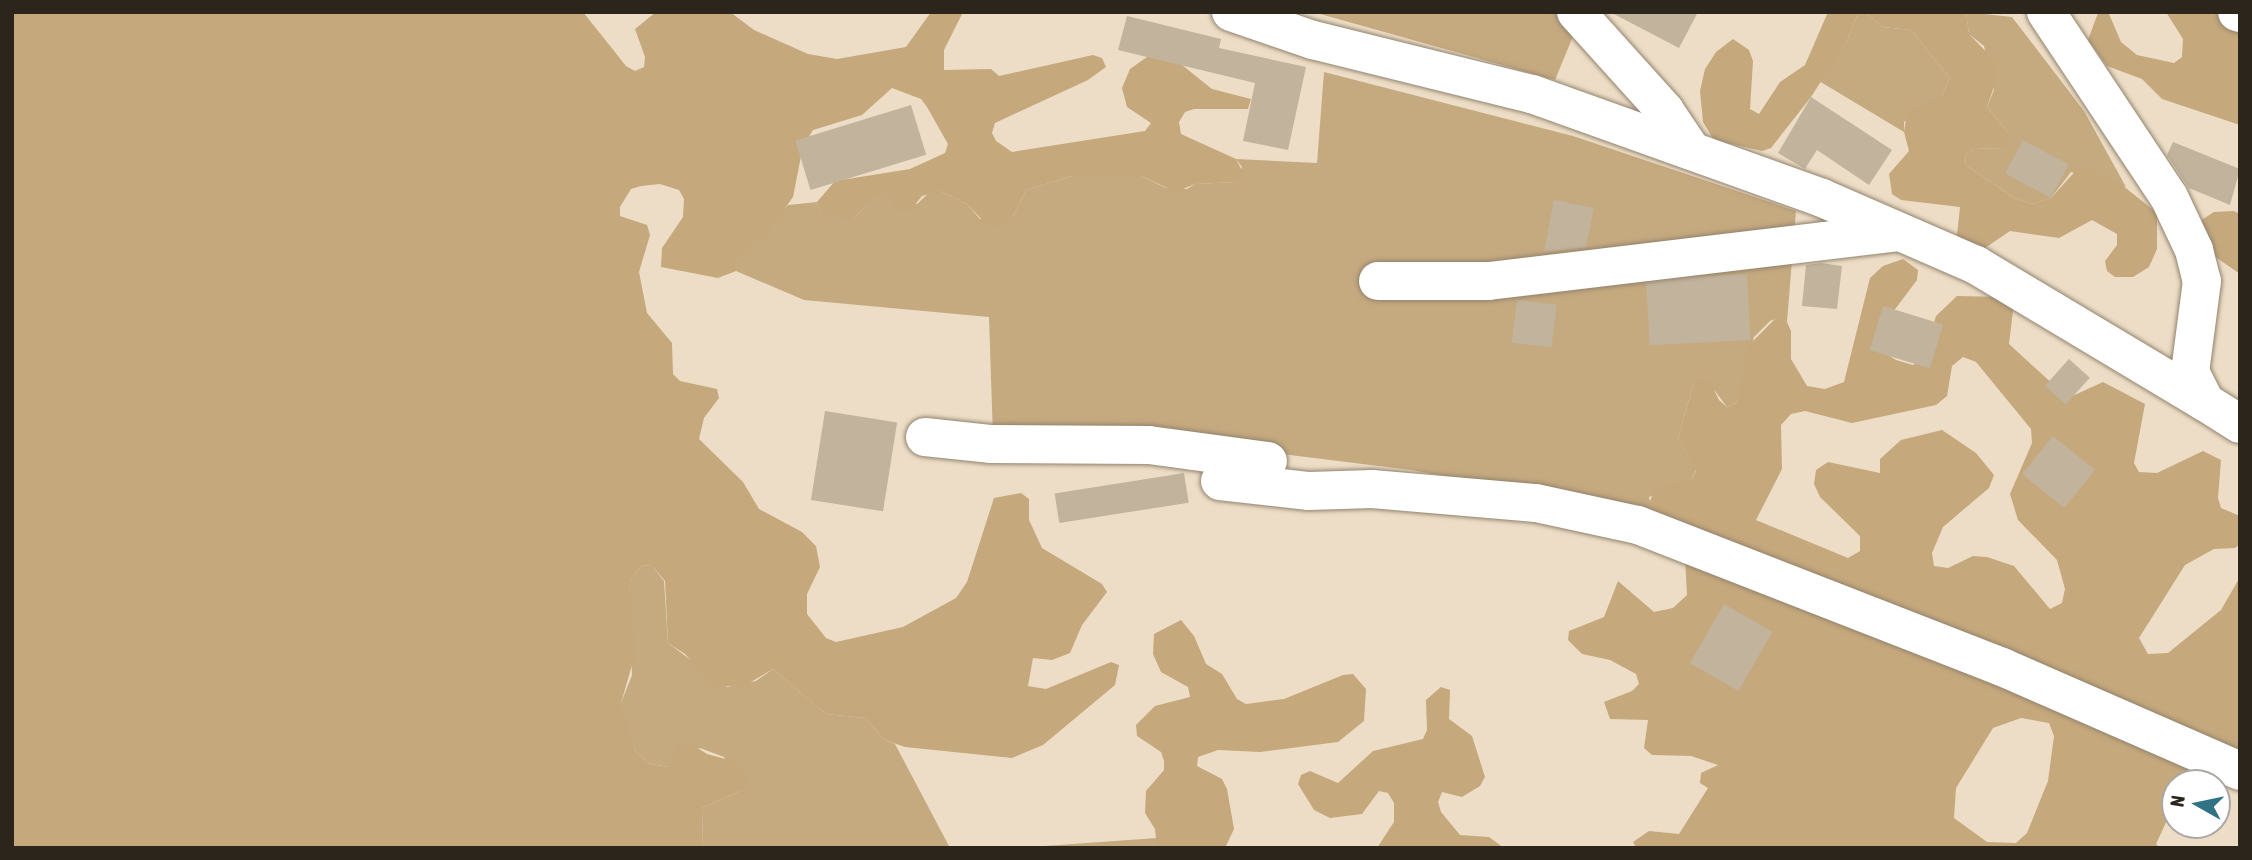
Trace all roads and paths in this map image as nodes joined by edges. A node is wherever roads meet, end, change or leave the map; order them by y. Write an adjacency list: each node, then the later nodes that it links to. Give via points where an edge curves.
1 (1231, 12): 4 (street, via 1313,40 1532,94)
2 (1576, 12): 4 (street, via 1665,111)
3 (2046, 12): 7 (street, via 2169,197 2194,250 2202,281 2190,372)
4 (1692, 151): 5 (street)
5 (1900, 232): 6 (street, via 1489,281); 7 (street, via 1976,265)
6 (1378, 281)
7 (2205, 402): 8 (street)
8 (2240, 424)
9 (925, 436): 11 (street, via 990,444 1149,444 1270,461)
10 (1220, 481): 11 (street, via 1309,491)
11 (1372, 489): 12 (street, via 1536,503 1638,525 2002,667)
12 (2240, 771)

